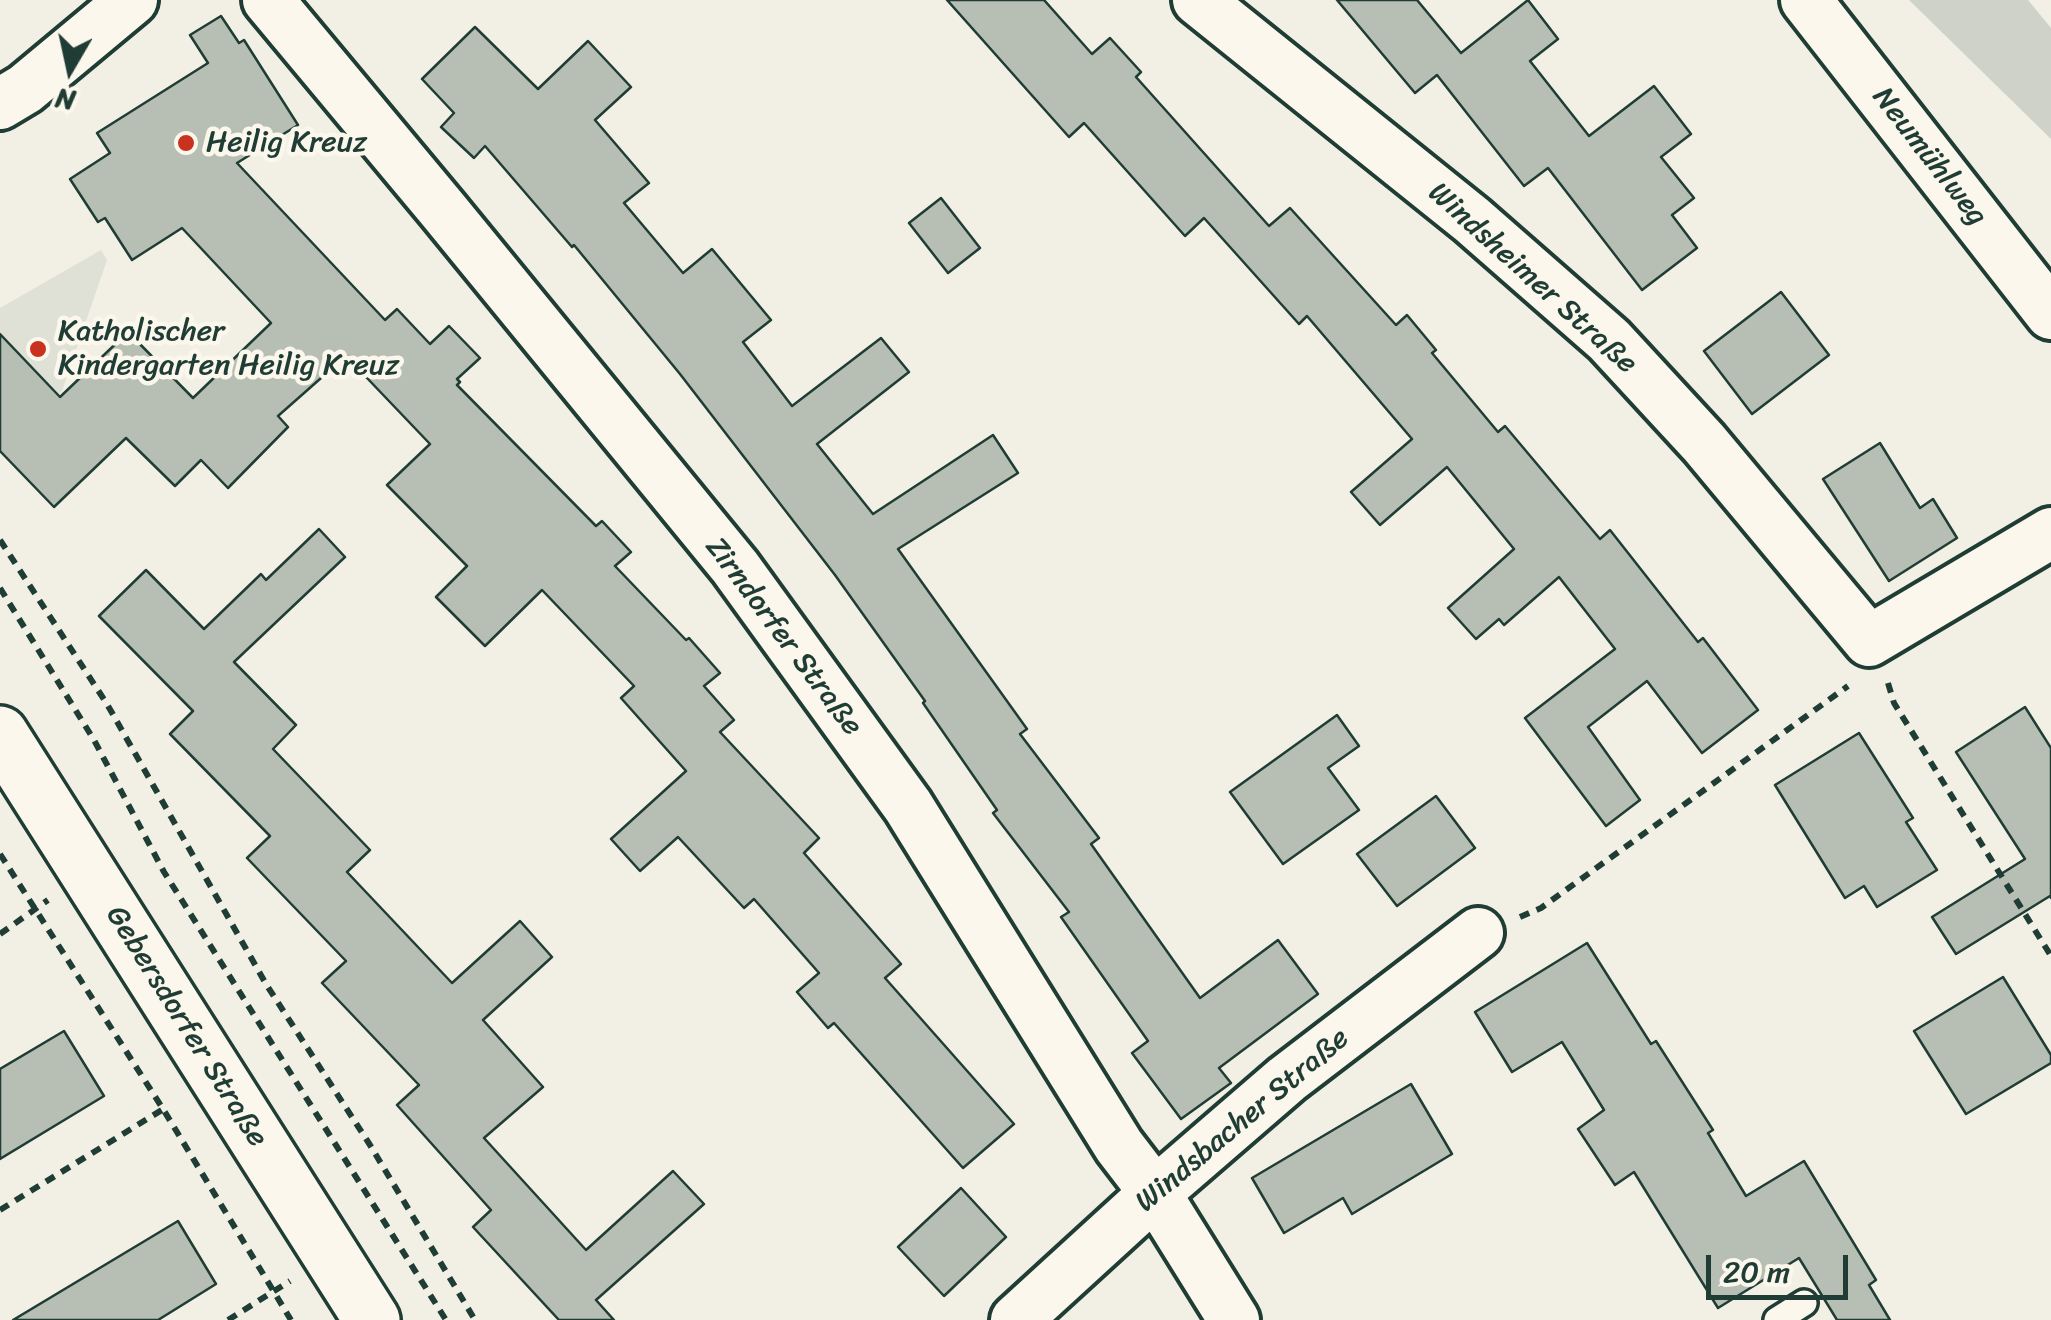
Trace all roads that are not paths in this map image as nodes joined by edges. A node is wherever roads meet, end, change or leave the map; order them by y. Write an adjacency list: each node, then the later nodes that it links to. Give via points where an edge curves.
1 (132, 0): 5 (street)
2 (268, 0): 10 (street, Zirndorfer Straße, via 735,567 908,806 1119,1146)
3 (1198, 0): 7 (street, Windsheimer Straße, via 1472,220 1609,340 1876,651)
4 (1806, 0): 6 (street, Neumühlweg)
5 (0, 104)
6 (2051, 314)
7 (2051, 533)
8 (0, 734): 12 (main road, Gebersdorfer Straße)
9 (1478, 933): 10 (street, Windsbacher Straße, via 1287,1078)
10 (1155, 1192): 13 (street, Windsbacher Straße); 14 (street, Zirndorfer Straße)
11 (1804, 1303): 15 (lane)
12 (372, 1320)
13 (1016, 1320)
14 (1234, 1320)
15 (1777, 1320)

